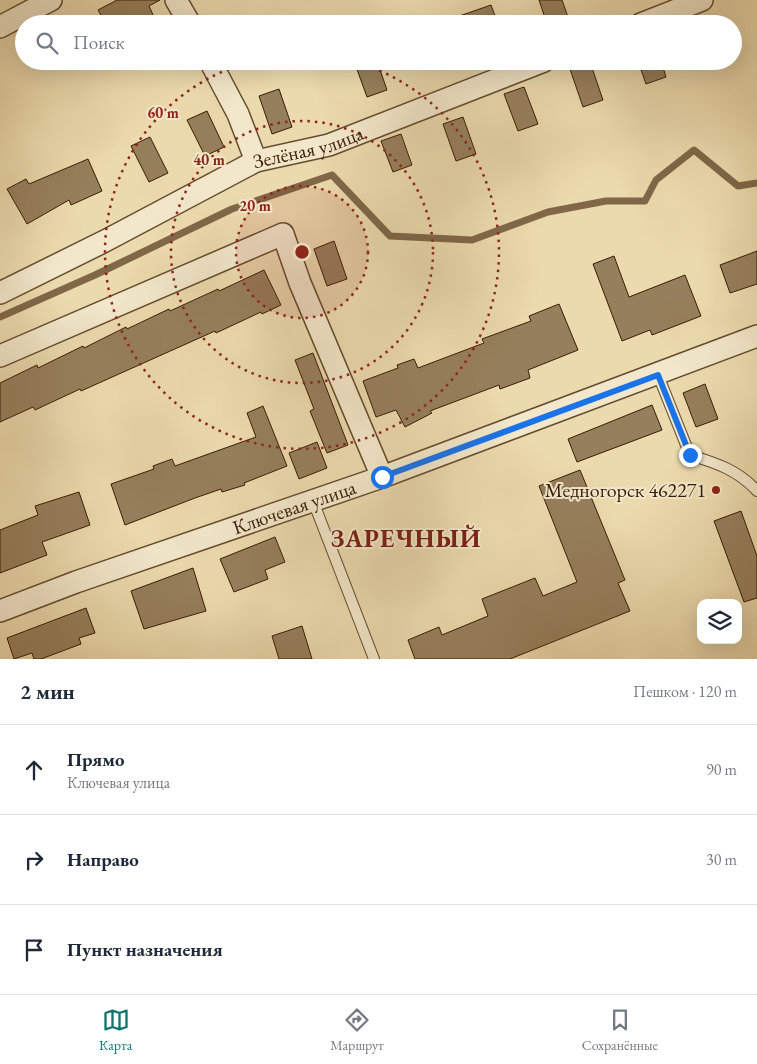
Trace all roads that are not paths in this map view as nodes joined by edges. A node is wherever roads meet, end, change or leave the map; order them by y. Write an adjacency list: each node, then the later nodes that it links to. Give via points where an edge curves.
1 (51, 0): 4 (street)
2 (176, 0): 5 (street)
3 (702, 0): 6 (street)
4 (23, 15)
5 (185, 15)
6 (664, 15)
7 (15, 19): 8 (street)
8 (0, 27)
9 (215, 70): 11 (street, via 238,114)
10 (521, 70): 11 (street, Зелёная улица, via 329,145)
11 (256, 161): 12 (street, Зелёная улица)
12 (0, 293)
13 (757, 336): 15 (street, Ключевая улица)
14 (0, 356): 16 (street, via 283,234 300,283)
15 (658, 375): 16 (street, Ключевая улица); 17 (lane, via 690,455 721,464 746,479)
16 (382, 477): 18 (street, Ключевая улица)
17 (757, 491)
18 (312, 501): 19 (street, Ключевая улица); 20 (lane)
19 (0, 611)
20 (374, 659)

